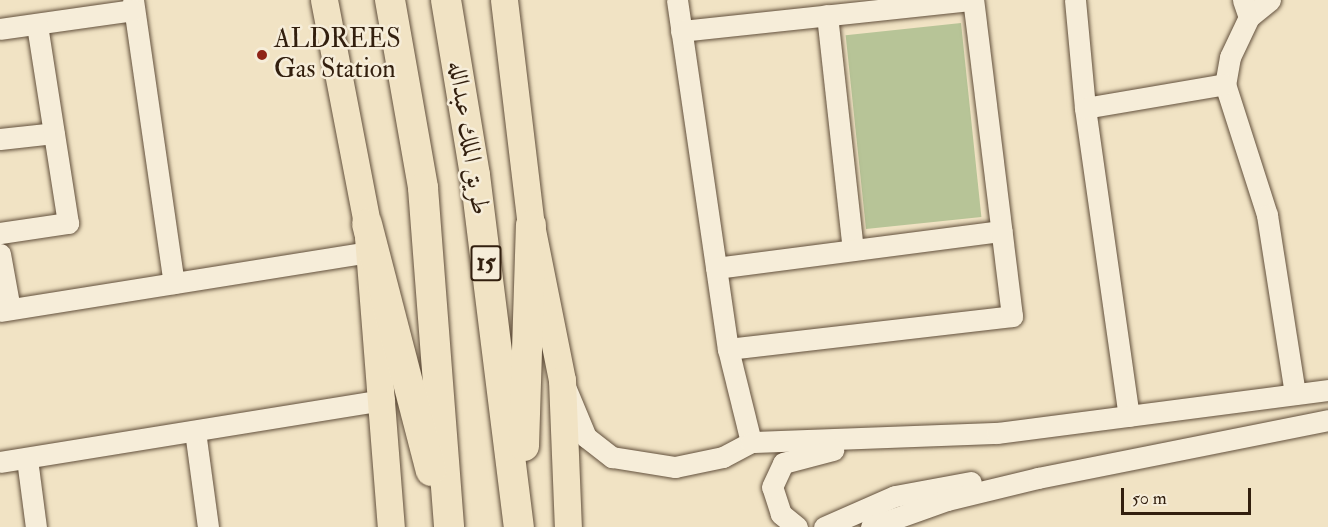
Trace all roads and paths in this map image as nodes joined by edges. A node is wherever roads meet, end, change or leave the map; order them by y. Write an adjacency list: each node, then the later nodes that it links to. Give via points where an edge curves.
1 (324, 0): 22 (main road)
2 (390, 0): 45 (highway, طريق الملك عبدالله, via 423,188)
3 (446, 0): 46 (highway, طريق الملك عبدالله / 15, via 475,175)
4 (504, 0): 19 (main road)
5 (677, 0): 14 (street)
6 (972, 0): 11 (street); 20 (street)
7 (1076, 0): 16 (street)
8 (1270, 0): 10 (street)
9 (133, 5): 12 (street); 26 (street)
10 (1246, 9): 15 (street)
11 (827, 15): 14 (street); 23 (street)
12 (37, 24): 13 (street); 17 (street)
13 (0, 29)
14 (681, 31): 25 (street)
15 (1225, 84): 16 (street); 31 (street, via 1268,215)
16 (1085, 108): 33 (street)
17 (54, 133): 18 (street); 21 (street, via 68,223)
18 (0, 140)
19 (531, 225): 29 (main road); 46 (highway)
20 (1002, 231): 23 (street); 28 (street, via 1012,316)
21 (0, 233)
22 (368, 238): 26 (street); 32 (main road); 45 (highway)
23 (853, 250): 25 (street)
24 (0, 254): 27 (street)
25 (716, 268): 28 (street)
26 (174, 283): 27 (street)
27 (5, 310)
28 (728, 349): 37 (street)
29 (562, 380): 37 (street, via 586,437 612,457 675,467 723,457); 47 (main road)
30 (1328, 390): 31 (street)
31 (1295, 394): 33 (street)
32 (384, 400): 35 (street); 44 (main road)
33 (1129, 416): 36 (street)
34 (1328, 420): 40 (street)
35 (195, 431): 38 (street); 43 (street)
36 (998, 433): 37 (street); 48 (street, via 813,452 783,463 772,487 781,514)
37 (751, 442)
38 (27, 459): 39 (street); 42 (street)
39 (0, 462)
40 (1076, 470): 41 (street); 49 (street, via 895,496)
41 (916, 519): 50 (street)
42 (36, 527)
43 (208, 527)
44 (391, 527)
45 (448, 527)
46 (520, 527)
47 (568, 527)
48 (797, 527)
49 (824, 527)
50 (871, 527)

